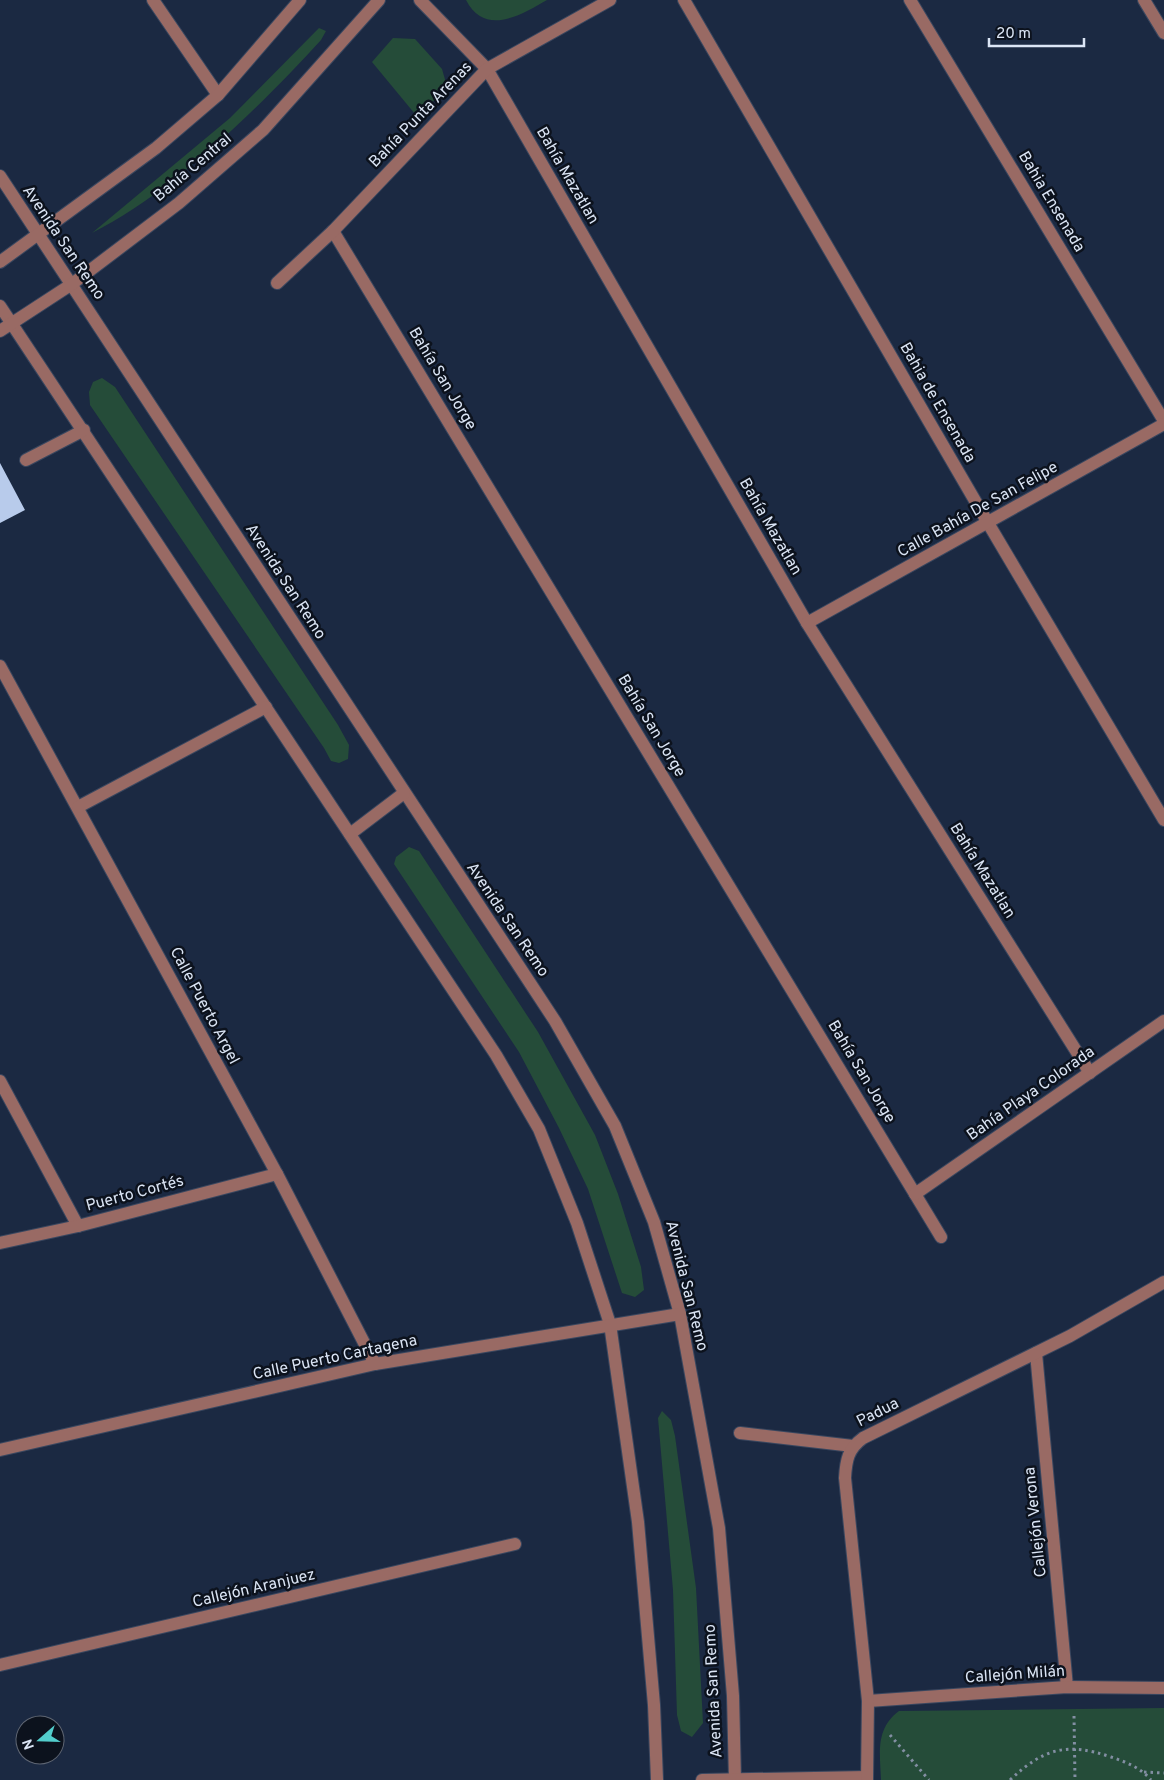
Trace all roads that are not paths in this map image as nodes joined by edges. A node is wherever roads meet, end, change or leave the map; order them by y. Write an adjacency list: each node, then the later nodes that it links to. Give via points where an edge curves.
1 (153, 0): 11 (street)
2 (300, 0): 11 (street)
3 (379, 0): 17 (street, Bahía Central, via 263,130 179,203)
4 (420, 0): 10 (street, Bahía Mazatlan)
5 (610, 0): 10 (street, Bahía Punta Arenas)
6 (684, 0): 24 (street, Bahia de Ensenada)
7 (910, 0): 21 (street, Bahia Ensenada)
8 (1144, 0): 9 (street)
9 (1164, 32)
10 (487, 69): 13 (street, Bahía Punta Arenas); 25 (street, Bahía Mazatlan)
11 (218, 95): 14 (street, via 156,148)
12 (0, 176): 14 (street, Avenida San Remo)
13 (333, 231): 16 (street, Bahía Punta Arenas); 36 (street, Bahía San Jorge)
14 (38, 235): 15 (street); 17 (street, Avenida San Remo)
15 (0, 262)
16 (278, 283)
17 (72, 284): 19 (street, Bahía Central); 28 (street, Avenida San Remo)
18 (0, 306): 19 (street)
19 (12, 323): 20 (street, Bahía Central); 22 (street)
20 (0, 331)
21 (1164, 422): 24 (street, Calle Bahía De San Felipe)
22 (84, 430): 23 (street); 27 (street)
23 (26, 460)
24 (988, 523): 25 (street, Calle Bahía De San Felipe); 30 (street, Bahia de Ensenada)
25 (807, 623): 33 (street, Bahía Mazatlan)
26 (0, 666): 29 (street, Calle Puerto Argel)
27 (266, 706): 29 (street); 31 (street)
28 (404, 793): 31 (street); 41 (street, Avenida San Remo, via 554,1021 615,1126 654,1222)
29 (78, 807): 35 (street, Calle Puerto Argel)
30 (1164, 820)
31 (350, 834): 42 (street, via 496,1054 539,1128 577,1223)
32 (1164, 1021): 33 (street, Bahía Playa Colorada)
33 (1090, 1073): 36 (street, Bahía Playa Colorada)
34 (0, 1081): 37 (street)
35 (277, 1174): 37 (street, Puerto Cortés); 44 (street, Calle Puerto Argel)
36 (915, 1194): 38 (street, Bahía San Jorge)
37 (78, 1226): 39 (street, Puerto Cortés)
38 (941, 1237)
39 (0, 1243)
40 (1164, 1282): 43 (street, Padua)
41 (680, 1314): 42 (street, Calle Puerto Cartagena); 54 (street, Avenida San Remo, via 719,1528 733,1696)
42 (610, 1324): 44 (street, Calle Puerto Cartagena); 55 (street, via 638,1522 654,1705)
43 (1036, 1353): 46 (street, Padua, via 863,1438); 50 (street, Callejón Verona)
44 (375, 1364): 47 (street, Calle Puerto Cartagena)
45 (740, 1433): 46 (street)
46 (853, 1446): 52 (street, Padua, via 846,1460 846,1478)
47 (0, 1450)
48 (514, 1544): 49 (street, Callejón Aranjuez)
49 (0, 1665)
50 (1067, 1688): 51 (street, Callejón Milán); 52 (street, Callejón Milán)
51 (1164, 1688)
52 (868, 1701): 53 (street, Padua)
53 (867, 1778): 54 (street)
54 (735, 1779): 56 (street)
55 (657, 1780)
56 (702, 1780)

